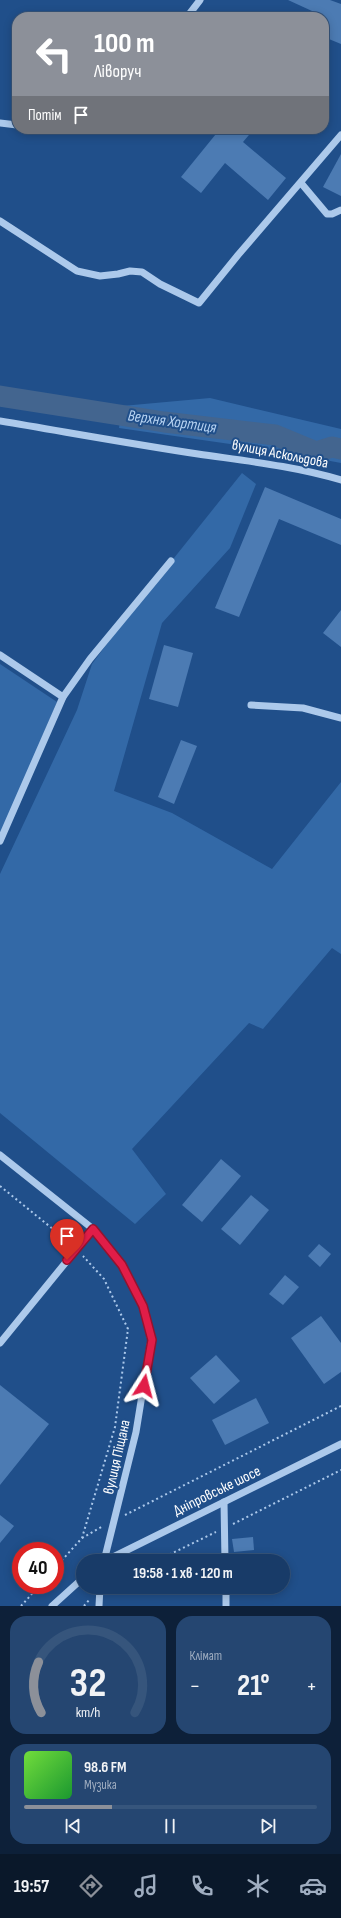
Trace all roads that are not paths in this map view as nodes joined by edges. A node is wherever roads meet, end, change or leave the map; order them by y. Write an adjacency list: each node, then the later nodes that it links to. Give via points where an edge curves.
1 (200, 0): 2 (street)
2 (191, 12)
3 (0, 123): 4 (street)
4 (12, 124)
5 (341, 135): 6 (street)
6 (301, 183): 7 (street, via 327,214); 8 (street, via 199,303 142,272 130,271 100,276 77,271)
7 (341, 210)
8 (0, 221)
9 (0, 421): 10 (street, вулиця Аскольдова, via 197,454 263,462)
10 (341, 480)
11 (171, 560): 13 (street, via 90,659)
12 (0, 655): 13 (street)
13 (63, 698): 16 (street)
14 (251, 704): 15 (street, via 303,708)
15 (341, 718)
16 (0, 841)
17 (0, 1155): 18 (street, вулиця Піщана)
18 (93, 1229): 19 (street); 22 (street, вулиця Піщана, via 122,1265 133,1284 143,1306 152,1340 136,1432)
19 (0, 1343)
20 (341, 1444): 21 (street, Дніпровське шосе)
21 (224, 1502): 23 (street, Дніпровське шосе); 24 (street)
22 (106, 1554)
23 (118, 1554)
24 (225, 1554)
25 (76, 1584): 28 (street)
26 (100, 1594): 29 (street)
27 (226, 1594): 30 (street)
28 (52, 1606)
29 (99, 1606)
30 (226, 1606)

